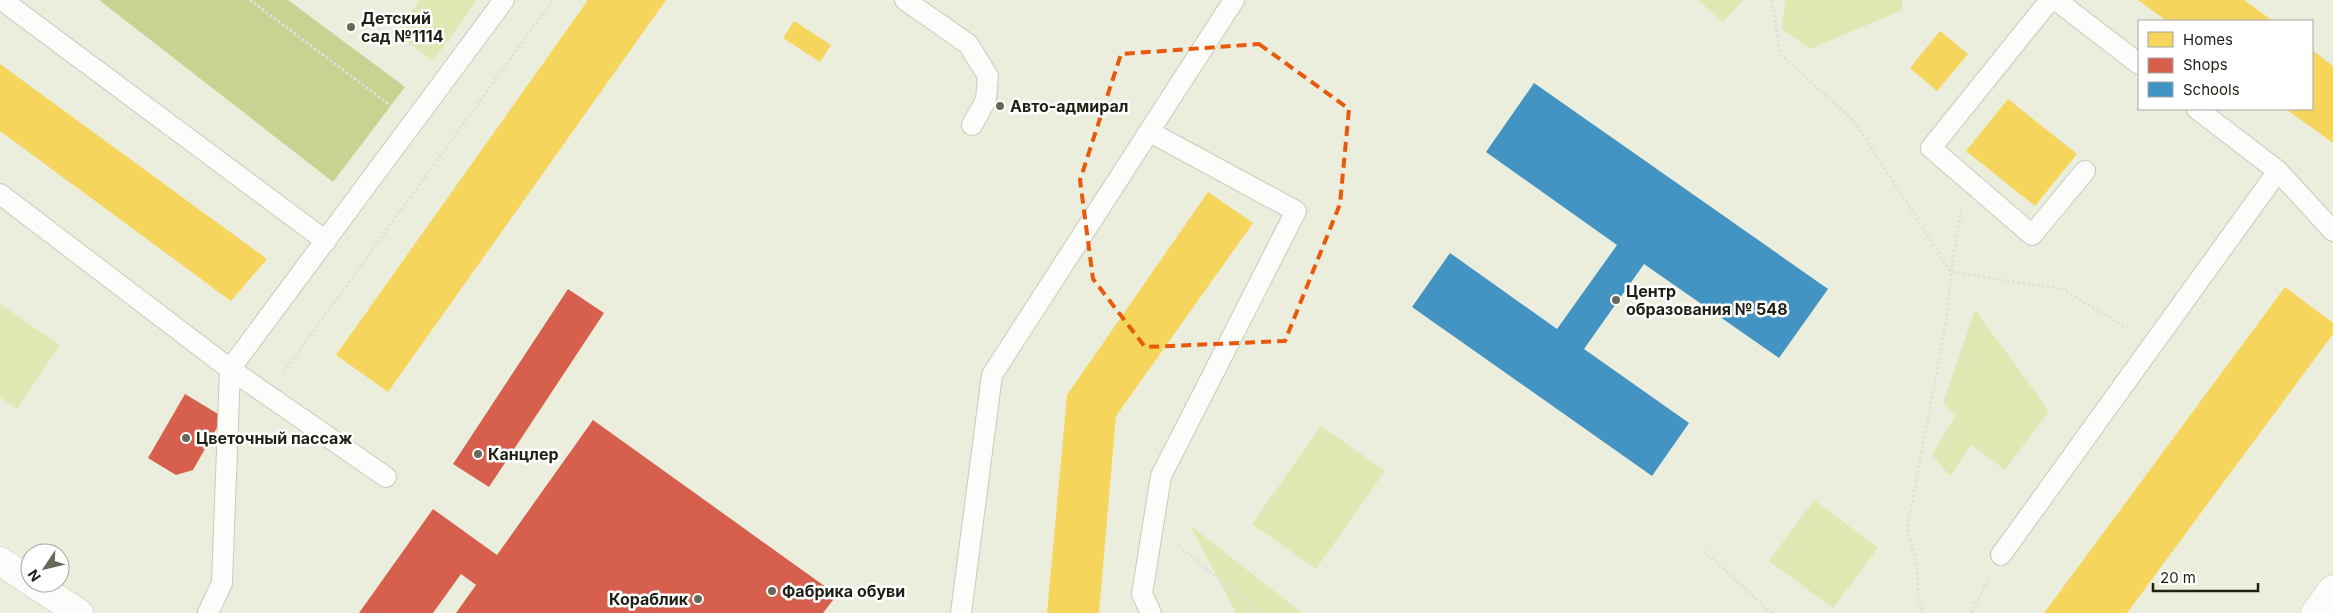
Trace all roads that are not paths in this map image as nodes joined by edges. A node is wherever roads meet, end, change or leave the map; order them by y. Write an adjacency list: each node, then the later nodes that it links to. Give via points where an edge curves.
1 (2, 0): 15 (lane)
2 (504, 0): 15 (lane)
3 (905, 0): 9 (lane, via 968,44 988,76 986,100)
4 (1234, 0): 10 (lane)
5 (2050, 0): 11 (lane, via 1931,148 2032,235)
6 (2056, 0): 7 (lane)
7 (2138, 63)
8 (2198, 110): 12 (lane)
9 (972, 126)
10 (1150, 132): 25 (lane, via 992,375); 26 (lane, via 1296,211 1161,476 1142,594)
11 (2085, 171)
12 (2278, 171): 14 (lane); 18 (lane)
13 (0, 194): 16 (lane)
14 (2333, 231)
15 (326, 241): 16 (lane)
16 (230, 369): 17 (lane); 24 (lane, via 222,583)
17 (386, 477)
18 (2001, 555)
19 (0, 561): 20 (main road)
20 (20, 574)
21 (2333, 589): 27 (main road)
22 (49, 593): 23 (main road)
23 (79, 613)
24 (208, 613)
25 (961, 613)
26 (1151, 613)
27 (2315, 613)

